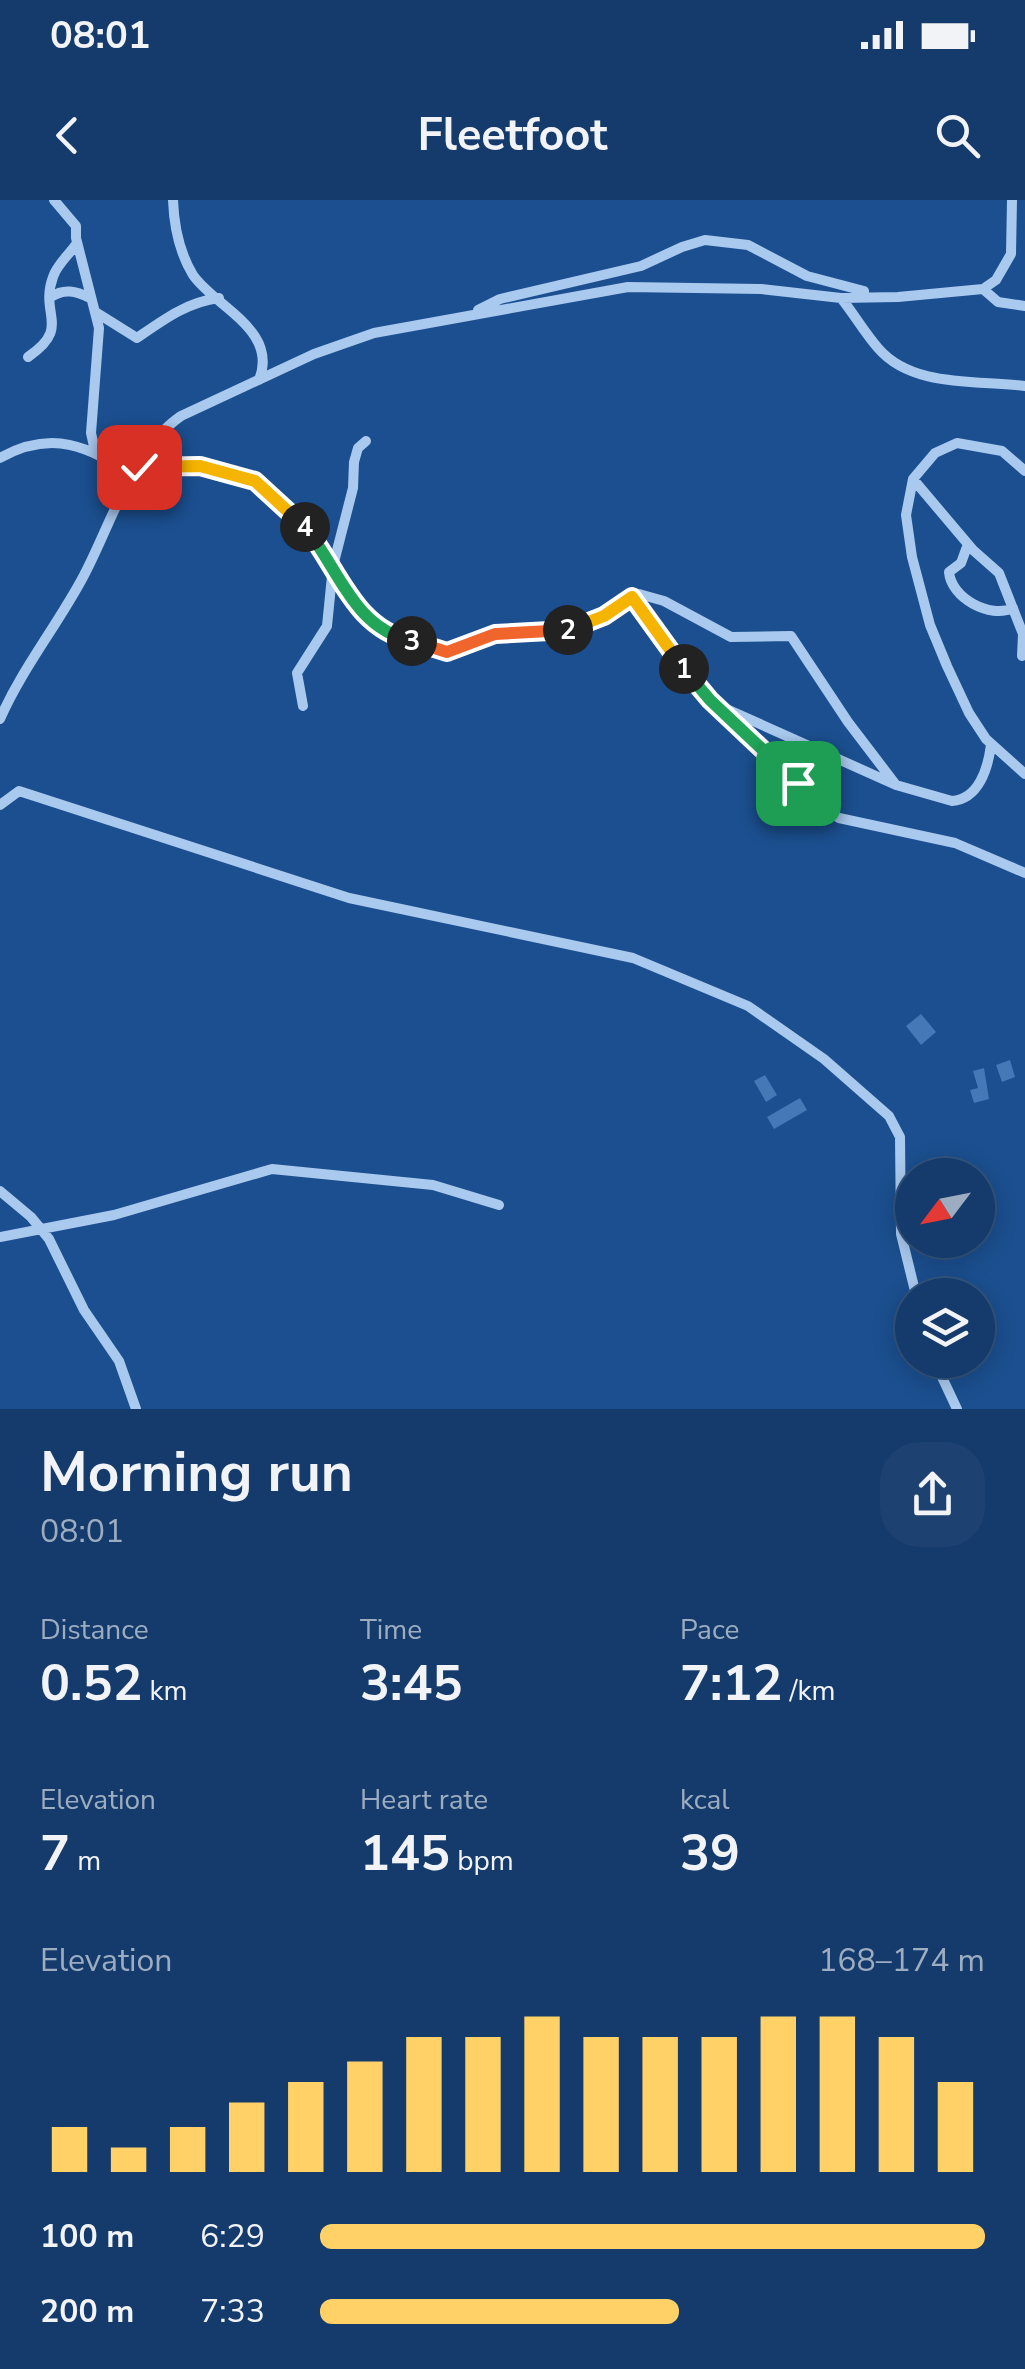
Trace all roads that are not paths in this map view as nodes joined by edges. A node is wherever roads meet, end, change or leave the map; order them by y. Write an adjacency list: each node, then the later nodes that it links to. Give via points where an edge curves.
1 (54, 200): 5 (street)
2 (73, 200): 5 (street)
3 (174, 200): 11 (street, via 182,256)
4 (1012, 200): 7 (street, via 1011,254)
5 (64, 210): 6 (street, via 76,226)
6 (77, 243): 9 (street, via 52,278); 10 (street)
7 (983, 288): 8 (street); 13 (street, via 998,302)
8 (879, 295): 12 (street); 15 (street, via 823,282 748,245 705,240 641,266 500,299)
9 (50, 297): 10 (street, via 73,291); 16 (street, via 48,344)
10 (90, 298): 14 (street)
11 (219, 298): 14 (street, via 200,300 137,338); 17 (street, via 260,349)
12 (840, 298): 15 (street, via 628,287); 18 (street, via 898,366 915,374)
13 (1025, 306)
14 (97, 313): 20 (street)
15 (468, 316): 17 (street, via 374,332)
16 (28, 357)
17 (258, 381): 22 (street, via 168,424)
18 (1025, 386)
19 (366, 441): 26 (street, via 354,462)
20 (95, 450): 21 (street, via 27,444); 22 (street)
21 (0, 458)
22 (136, 471): 26 (street, via 200,466 255,481 306,528); 32 (street, via 82,580)
23 (1025, 472): 24 (street, via 1002,451 957,443 935,453)
24 (913, 479): 25 (street); 33 (street, via 906,515 930,625 969,713)
25 (968, 544): 28 (street, via 998,573); 28 (street, via 949,572 956,591 986,610)
26 (333, 566): 27 (street, via 376,628 447,652 495,634 580,628); 31 (street, via 327,626 297,673)
27 (632, 597): 30 (street); 35 (street, via 664,601 731,636 791,636)
28 (1014, 608): 29 (street)
29 (1022, 656)
30 (715, 704): 35 (street); 37 (street, via 839,818 954,843)
31 (303, 706)
32 (0, 719)
33 (992, 745): 34 (street); 35 (street, via 981,782 960,800)
34 (1025, 774)
35 (896, 785)
36 (0, 805): 42 (street, via 19,791 349,898 633,958 748,1006 824,1058 889,1116 900,1136 901,1234)
37 (1025, 873)
38 (0, 1191): 40 (street)
39 (499, 1205): 40 (street, via 433,1185 272,1168 114,1215)
40 (41, 1229): 41 (street); 44 (street, via 119,1361)
41 (0, 1237)
42 (912, 1278)
43 (942, 1378): 45 (street)
44 (136, 1409)
45 (957, 1409)

